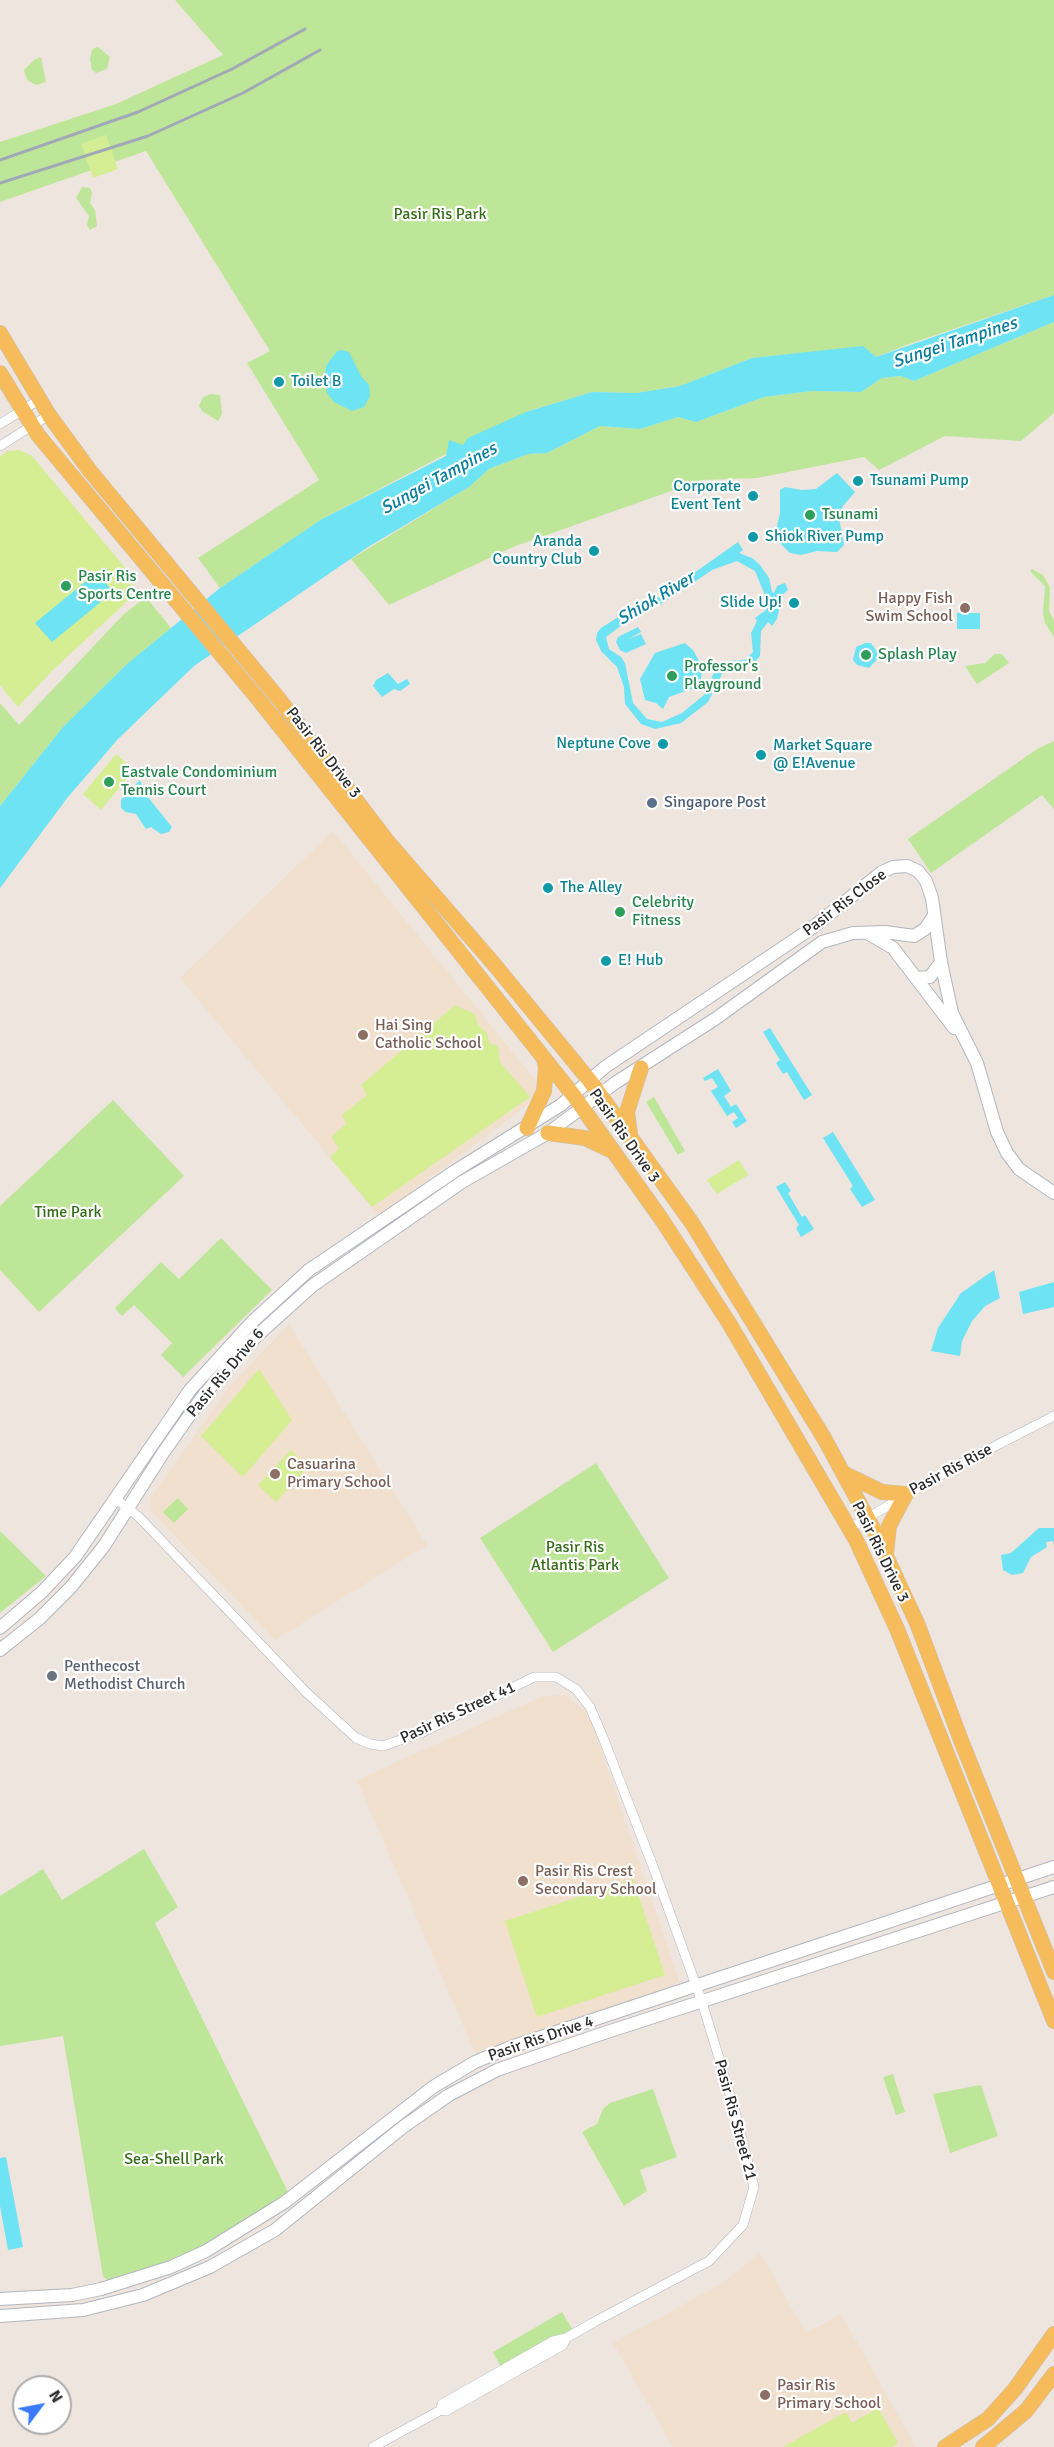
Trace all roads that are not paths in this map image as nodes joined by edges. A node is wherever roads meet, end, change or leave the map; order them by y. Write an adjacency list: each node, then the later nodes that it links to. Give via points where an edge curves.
1 (0, 333): 3 (main road, Pasir Ris Drive 3)
2 (0, 372): 4 (main road, Pasir Ris Drive 3)
3 (39, 400): 4 (street); 5 (main road, Pasir Ris Drive 3)
4 (21, 410): 6 (street); 7 (main road, Pasir Ris Drive 3)
5 (49, 415): 7 (street); 9 (main road, Pasir Ris Drive 3, via 90,471)
6 (0, 424)
7 (32, 426): 8 (street); 10 (main road, Pasir Ris Drive 3)
8 (0, 446)
9 (199, 601): 10 (main road, via 188,603); 20 (main road, Pasir Ris Drive 3, via 388,842)
10 (184, 612): 18 (main road, Pasir Ris Drive 3, via 259,700)
11 (933, 917): 12 (street, Pasir Ris Close, via 914,936); 13 (street); 15 (street, Pasir Ris Close, via 932,898 918,871 907,866 893,867 812,928)
12 (869, 934): 14 (street, via 893,948); 16 (street, Pasir Ris Close, via 852,933 822,942)
13 (941, 962): 14 (street, via 930,977); 17 (street, via 952,1013)
14 (916, 978): 17 (street)
15 (687, 1011): 16 (street); 20 (street, Pasir Ris Close)
16 (699, 1029): 19 (street, Pasir Ris Close)
17 (968, 1046): 27 (street, via 1007,1153 1020,1169)
18 (544, 1058): 22 (main road, Pasir Ris Drive 3); 23 (main road, via 544,1091)
19 (641, 1068): 21 (street, Pasir Ris Close); 25 (main road, via 627,1112)
20 (590, 1081): 21 (main road, Pasir Ris Drive 3); 22 (street, Pasir Ris Drive 6)
21 (600, 1094): 22 (street, Pasir Ris Drive 6); 25 (main road, Pasir Ris Drive 3)
22 (578, 1102): 23 (street, Pasir Ris Drive 6); 24 (street, Pasir Ris Drive 6); 26 (main road, Pasir Ris Drive 3)
23 (526, 1128): 31 (street, Pasir Ris Drive 6, via 309,1270 279,1296 190,1390)
24 (548, 1132): 26 (main road, via 585,1138); 32 (street, Pasir Ris Drive 6, via 462,1182 312,1286 274,1318 240,1351 201,1399)
25 (632, 1139): 29 (main road, Pasir Ris Drive 3, via 717,1264)
26 (615, 1153): 34 (main road, Pasir Ris Drive 3, via 729,1323)
27 (1054, 1193)
28 (1054, 1416): 30 (street, Pasir Ris Rise)
29 (843, 1473): 30 (main road, via 882,1492); 33 (main road, Pasir Ris Drive 3)
30 (906, 1494): 33 (street, Pasir Ris Rise); 35 (main road, via 889,1526)
31 (116, 1499): 32 (street, Pasir Ris Street 41); 36 (street, Pasir Ris Drive 6, via 72,1560)
32 (127, 1507): 37 (street, Pasir Ris Drive 6, via 104,1546 71,1587); 45 (street, Pasir Ris Street 41, via 306,1692 356,1738 370,1744 382,1746 423,1732 534,1677 556,1677 576,1689 590,1707 608,1750)
33 (868, 1518): 34 (street, Pasir Ris Rise); 35 (main road, Pasir Ris Drive 3)
34 (850, 1527): 40 (main road, Pasir Ris Drive 3, via 897,1629)
35 (886, 1558): 39 (main road, Pasir Ris Drive 3, via 917,1623)
36 (0, 1628)
37 (0, 1650)
38 (1054, 1867): 39 (street, Pasir Ris Drive 4)
39 (1016, 1879): 40 (street, Pasir Ris Drive 4); 42 (main road, Pasir Ris Drive 3)
40 (998, 1884): 43 (main road, Pasir Ris Drive 3); 45 (street, Pasir Ris Drive 4)
41 (1054, 1887): 42 (street, Pasir Ris Drive 4)
42 (1023, 1897): 43 (street, Pasir Ris Drive 4); 44 (main road, Pasir Ris Drive 3)
43 (1005, 1902): 46 (street, Pasir Ris Drive 4); 47 (main road, Pasir Ris Drive 3)
44 (1054, 1972)
45 (696, 1986): 46 (street, Pasir Ris Street 21); 48 (street, Pasir Ris Drive 4, via 475,2062 405,2106 285,2202 206,2251 171,2267 72,2295)
46 (702, 2002): 49 (street, Pasir Ris Drive 4, via 496,2070 403,2127 275,2229 189,2277 143,2295 83,2310); 52 (street, Pasir Ris Street 21, via 754,2187 743,2224 709,2262 566,2338 559,2338)
47 (1054, 2021)
48 (0, 2299)
49 (0, 2316)
50 (1053, 2338): 53 (main road, via 988,2419)
51 (1054, 2374): 54 (main road, via 1026,2411)
52 (373, 2447)
53 (945, 2447)
54 (983, 2447)

